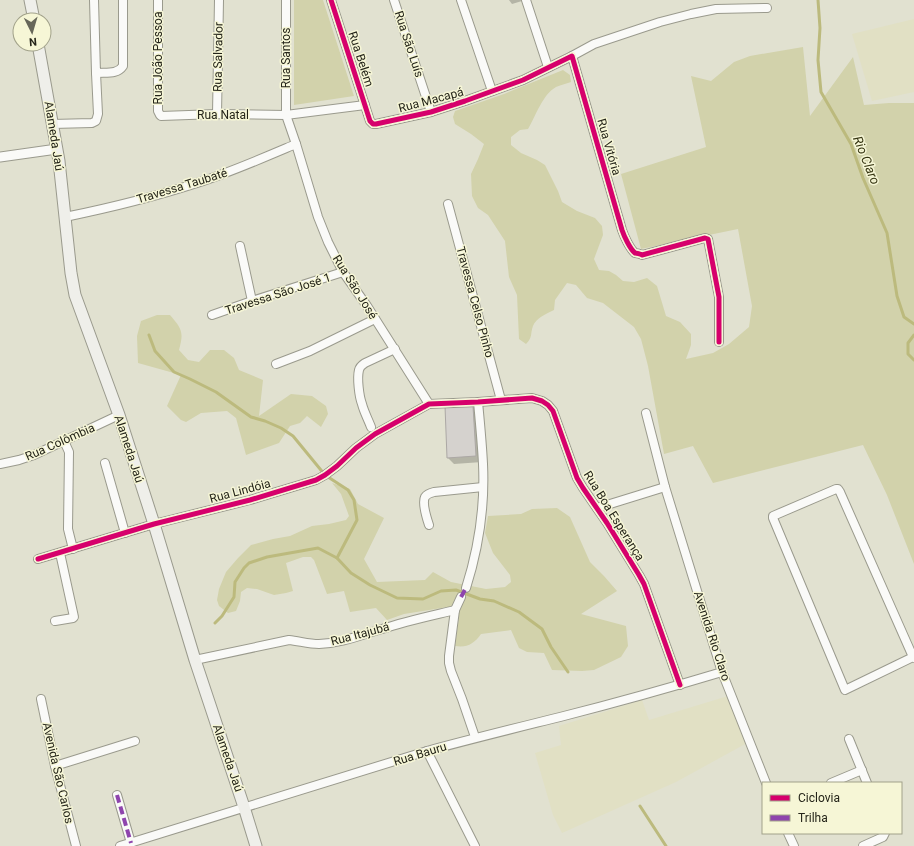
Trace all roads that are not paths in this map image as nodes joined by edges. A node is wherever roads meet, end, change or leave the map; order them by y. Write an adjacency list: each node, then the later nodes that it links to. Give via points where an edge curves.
1 (30, 0): 12 (main road)
2 (94, 0): 16 (street)
3 (123, 0): 16 (street, via 123,66 116,72)
4 (158, 0): 21 (street, Rua João Pessoa)
5 (219, 0): 20 (street, Rua Salvador)
6 (286, 0): 22 (street, Rua Santos)
7 (331, 0): 18 (street, Rua Belém)
8 (394, 0): 19 (street, Rua São Luís)
9 (461, 0): 17 (street)
10 (526, 0): 15 (street)
11 (767, 8): 14 (street, via 716,10 691,14 594,44)
12 (32, 12)
13 (39, 52): 23 (main road, Alameda Jaú)
14 (572, 56): 15 (street); 35 (street, Rua Vitória, via 622,230 632,248 642,255 708,239 719,297)
15 (548, 67): 17 (street, via 523,80)
16 (96, 73): 23 (street, via 96,121)
17 (492, 91): 19 (street, Rua Macapá)
18 (365, 105): 22 (street); 24 (street, Rua Belém)
19 (431, 112): 24 (street, Rua Macapá)
20 (217, 114): 21 (street, Rua Natal); 22 (street, Rua Natal)
21 (160, 115)
22 (286, 115): 25 (street, Rua São José)
23 (52, 124): 26 (main road, Alameda Jaú)
24 (373, 124)
25 (296, 144): 29 (street, Travessa Taubaté, via 196,183); 31 (street, Rua São José, via 318,217)
26 (57, 149): 27 (street); 29 (main road, Alameda Jaú)
27 (0, 157)
28 (448, 204): 38 (street, Travessa Celso Pinho)
29 (65, 217): 42 (main road, Alameda Jaú, via 75,295)
30 (240, 246): 32 (street)
31 (343, 272): 32 (street, Travessa São José 1); 34 (street, Rua São José)
32 (252, 301): 33 (street, Travessa São José 1)
33 (212, 316)
34 (375, 319): 36 (street, Rua São José); 37 (street, via 310,351)
35 (719, 342)
36 (395, 349): 40 (street, Rua São José); 43 (street, via 361,365 359,369 360,398)
37 (276, 364)
38 (501, 400): 39 (street, Rua Boa Esperança); 49 (street, Rua Boa Esperança, via 532,398 542,401 553,410 577,478)
39 (478, 402): 40 (street, Rua Boa Esperança); 47 (street)
40 (428, 404): 50 (street, Rua Lindóia, via 375,434 331,471 316,480 250,500)
41 (646, 413): 48 (street, Avenida Rio Claro)
42 (119, 415): 44 (street, Rua Colômbia); 50 (main road, Alameda Jaú)
43 (371, 427)
44 (64, 441): 46 (street, Rua Colômbia, via 34,455); 53 (street, via 69,452 68,529)
45 (105, 463): 52 (street)
46 (0, 464)
47 (483, 487): 51 (street, via 429,493 424,503); 56 (street, via 479,540)
48 (665, 487): 49 (street); 62 (street, Avenida Rio Claro)
49 (597, 508): 63 (street, Rua Boa Esperança, via 644,584)
50 (154, 524): 52 (street, Rua Lindóia); 61 (main road, Alameda Jaú)
51 (429, 525)
52 (125, 533): 53 (street, Rua Lindóia)
53 (73, 549): 54 (street, Rua Lindóia)
54 (60, 553): 55 (street, Rua Lindóia); 59 (street, via 74,616)
55 (38, 559)
56 (466, 588)
57 (461, 597): 58 (street)
58 (454, 610): 61 (street, Rua Itajubá, via 336,642 310,644 288,640); 65 (street, via 449,663)
59 (55, 621)
60 (913, 658): 60 (street, via 838,489 773,516 845,690)
61 (195, 660): 75 (main road, Alameda Jaú)
62 (722, 672): 63 (street, Rua Bauru); 71 (street, Avenida Rio Claro)
63 (680, 685): 65 (street, Rua Bauru)
64 (41, 699): 69 (street, Avenida São Carlos)
65 (475, 737): 68 (street, Rua Bauru)
66 (849, 739): 70 (street)
67 (135, 741): 69 (street)
68 (427, 751): 75 (street, Rua Bauru); 82 (street)
69 (55, 766): 79 (street, Avenida São Carlos)
70 (862, 770): 72 (street); 73 (street)
71 (766, 782)
72 (834, 782)
73 (867, 782)
74 (117, 795): 78 (street)
75 (244, 807): 78 (street, Rua Bauru); 81 (main road, Alameda Jaú)
76 (788, 834): 83 (street)
77 (885, 834): 84 (street)
78 (131, 843): 80 (street, Rua Bauru)
79 (76, 846)
80 (120, 846)
81 (256, 846)
82 (475, 846)
83 (794, 846)
84 (863, 846)

